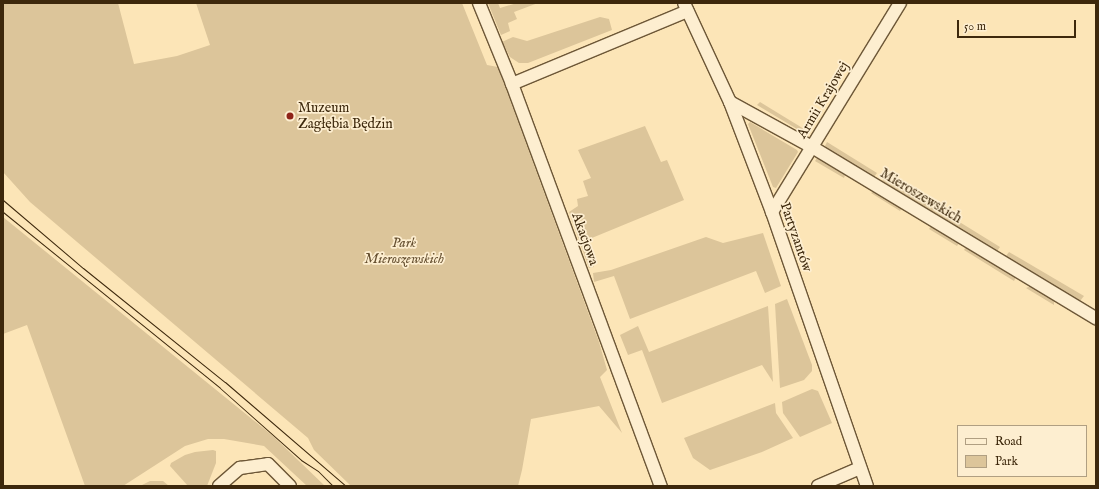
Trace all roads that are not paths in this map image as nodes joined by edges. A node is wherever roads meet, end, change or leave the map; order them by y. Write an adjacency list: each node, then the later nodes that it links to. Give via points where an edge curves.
1 (479, 3): 4 (street, Akacjowa)
2 (900, 3): 6 (street, Armii Krajowej)
3 (686, 7): 4 (street); 5 (street, Partyzantów)
4 (512, 84): 12 (street, Akacjowa)
5 (730, 102): 6 (street, Mieroszewskich); 7 (street, Partyzantów)
6 (812, 147): 7 (street, Armii Krajowej); 8 (street, Mieroszewskich)
7 (772, 212): 9 (street, Partyzantów)
8 (1096, 318)
9 (860, 468): 13 (street); 14 (street, Partyzantów)
10 (218, 486): 11 (street, via 240,468 268,464)
11 (290, 486)
12 (661, 486)
13 (818, 486)
14 (867, 486)

